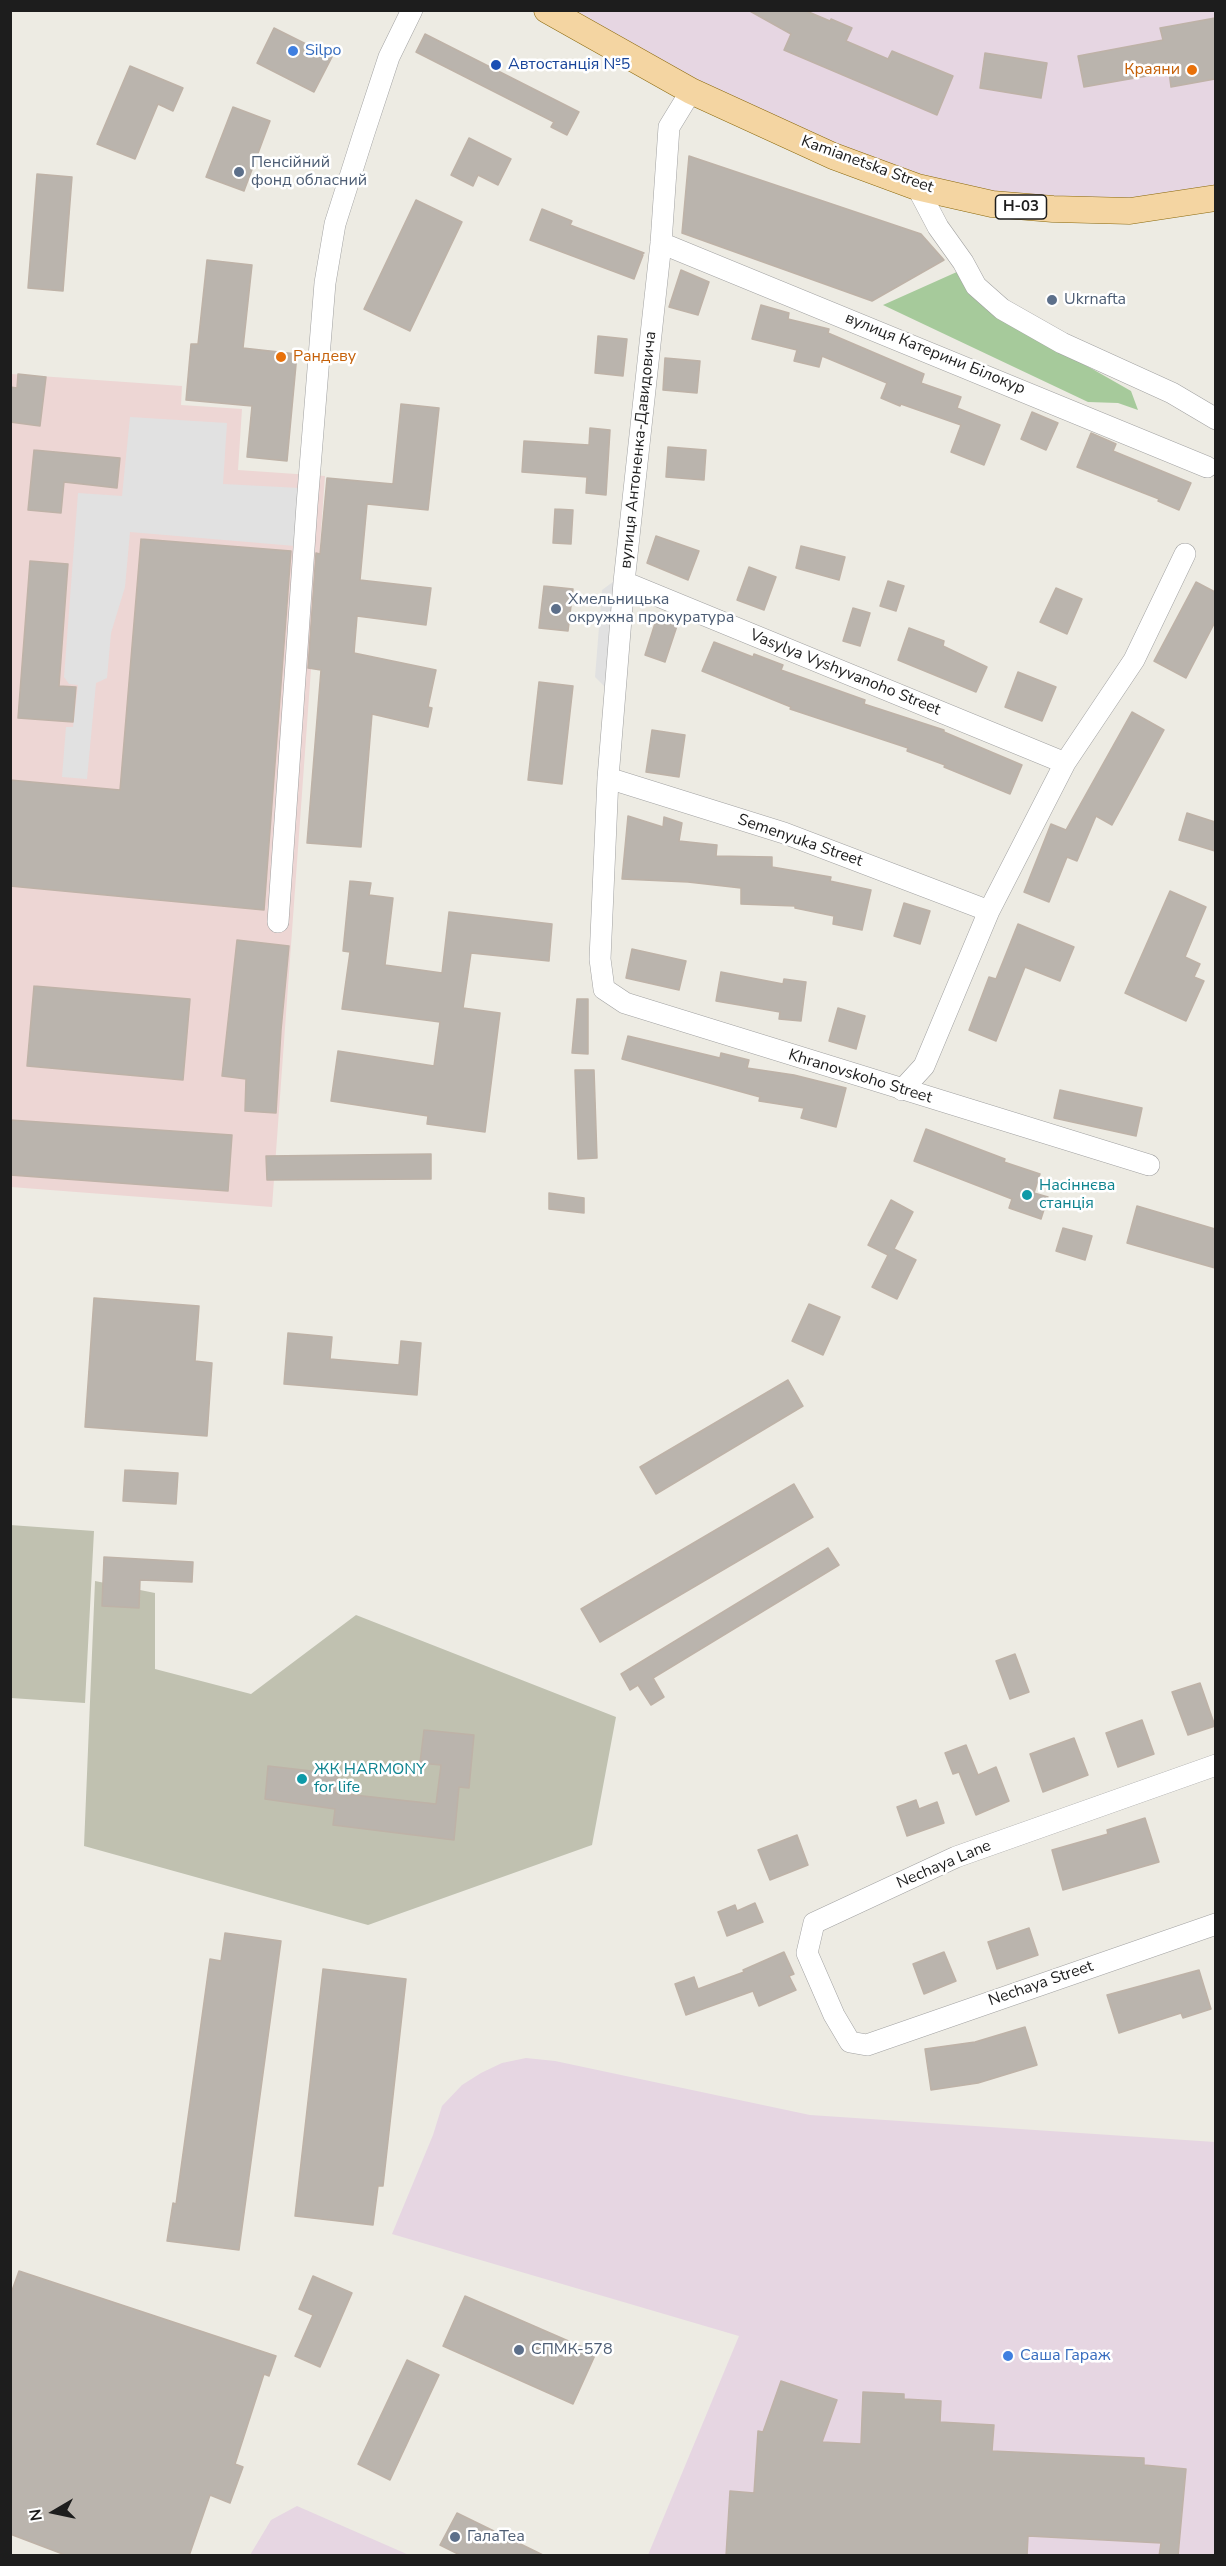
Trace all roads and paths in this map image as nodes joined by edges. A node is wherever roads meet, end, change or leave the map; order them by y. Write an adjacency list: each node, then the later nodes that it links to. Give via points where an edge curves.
1 (412, 10): 14 (street, via 389,57 335,224 325,283)
2 (547, 10): 3 (main road, Kamianetska Street / Н-03)
3 (691, 91): 4 (main road, Kamianetska Street / Н-03, via 833,156); 6 (street, вулиця Антоненка-Давидовича, via 669,127)
4 (917, 187): 5 (main road, Kamianetska Street / Н-03, via 992,204 1053,209 1130,211); 7 (street, via 976,286 1002,309 1062,343 1172,393)
5 (1215, 198)
6 (661, 243): 8 (street, вулиця Катерини Білокур); 10 (street, вулиця Антоненка-Давидовича)
7 (1215, 419)
8 (1208, 467)
9 (1185, 554): 11 (street, via 1134,660)
10 (624, 582): 11 (street, Vasylya Vyshyvanoho Street); 12 (street, вулиця Антоненка-Давидовича)
11 (1065, 763): 13 (street)
12 (608, 778): 13 (street, Semenyuka Street, via 784,833); 15 (street, вулиця Антоненка-Давидовича)
13 (989, 911): 16 (street, via 924,1066)
14 (278, 922)
15 (600, 959): 16 (street, Khranovskoho Street, via 604,989 625,1003)
16 (902, 1090): 17 (street, Khranovskoho Street)
17 (1149, 1164)
18 (1215, 1765): 20 (street, Nechaya Lane, via 956,1857 814,1923 807,1953 817,1979 850,2042)
19 (1215, 1924): 20 (street, Nechaya Street)
20 (867, 2045)

